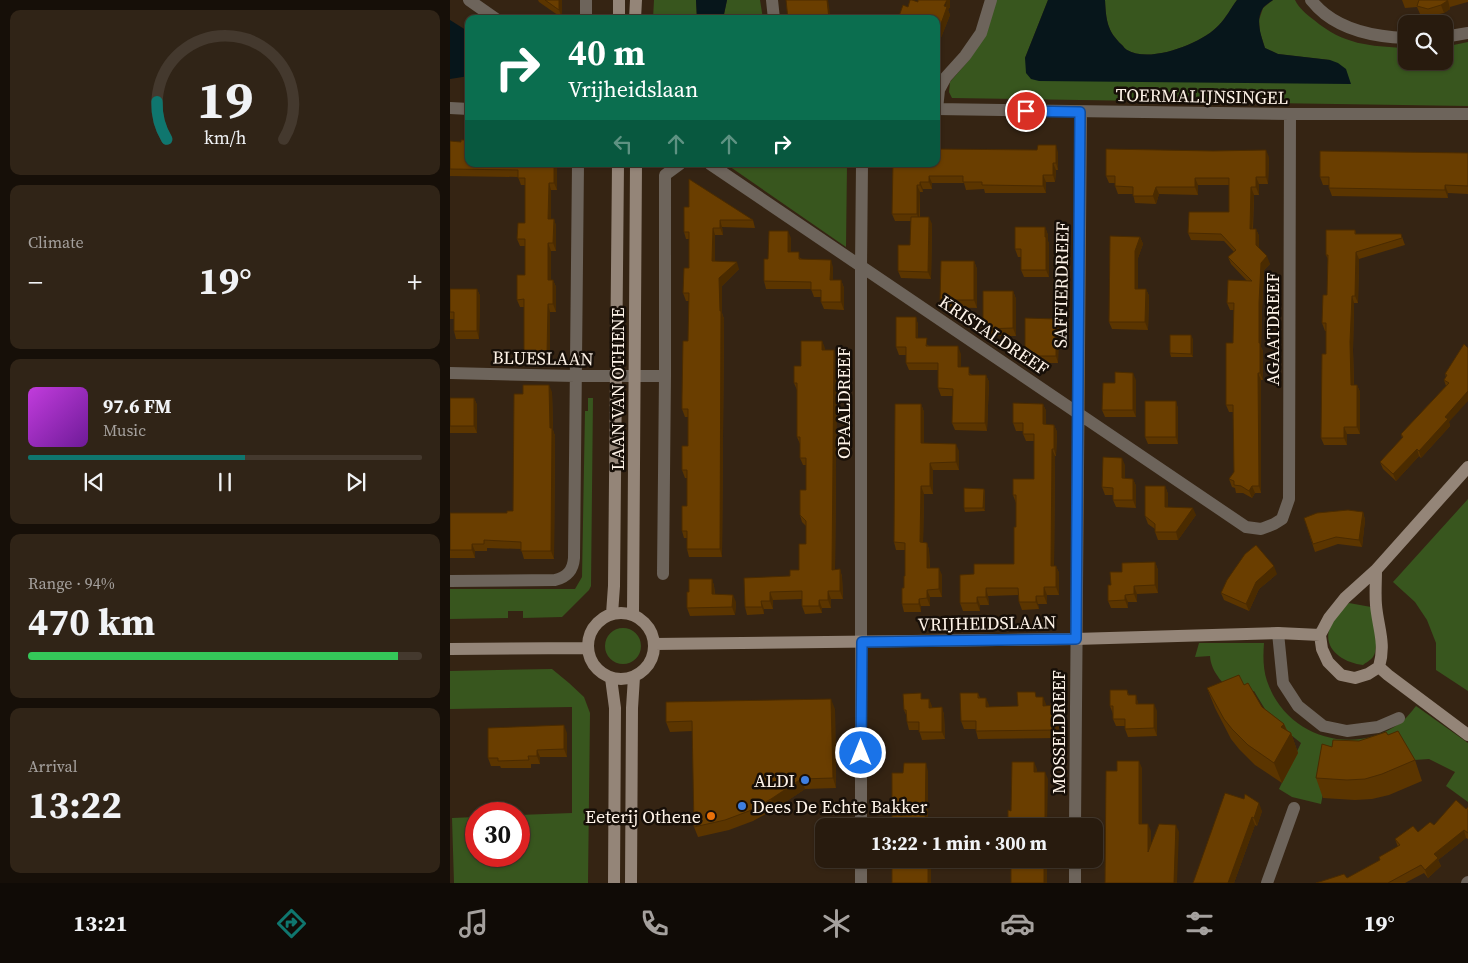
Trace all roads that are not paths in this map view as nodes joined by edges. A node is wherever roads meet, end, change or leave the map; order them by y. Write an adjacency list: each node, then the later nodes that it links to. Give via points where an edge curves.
1 (469, 0): 8 (street)
2 (586, 0): 9 (street)
3 (619, 0): 10 (street)
4 (636, 0): 11 (street)
5 (772, 0): 12 (street)
6 (991, 0): 16 (street, via 981,34)
7 (1310, 0): 15 (street, via 1325,14 1351,29)
8 (490, 15)
9 (586, 15)
10 (619, 15)
11 (636, 15)
12 (774, 15)
13 (1468, 33): 14 (street)
14 (1453, 36)
15 (1398, 37)
16 (940, 88)
17 (450, 108): 18 (street)
18 (465, 108)
19 (940, 109): 20 (street, TOERMALIJNSINGEL)
20 (1080, 112): 21 (street, TOERMALIJNSINGEL); 35 (street, SAFFIERDREEF)
21 (1290, 114): 22 (street, TOERMALIJNSINGEL); 37 (street, AGAATDREEF, via 1289,499 1282,519)
22 (1468, 114)
23 (578, 167): 31 (street)
24 (618, 167): 32 (street, LAAN VAN OTHENE)
25 (636, 167): 33 (street, LAAN VAN OTHENE)
26 (676, 167): 34 (street, via 665,175)
27 (714, 167): 29 (street, KRISTALDREEF)
28 (862, 167): 29 (street, OPAALDREEF)
29 (861, 267): 35 (street, KRISTALDREEF); 46 (street, OPAALDREEF)
30 (450, 374): 31 (street, BLUESLAAN)
31 (575, 376): 32 (street, BLUESLAAN); 40 (street, via 574,558 569,573 555,580)
32 (616, 376): 33 (street, BLUESLAAN); 41 (street, LAAN VAN OTHENE)
33 (635, 376): 34 (street, BLUESLAAN); 42 (street, LAAN VAN OTHENE)
34 (665, 376): 39 (street)
35 (1078, 412): 37 (street, KRISTALDREEF, via 1246,527); 45 (street, SAFFIERDREEF)
36 (1468, 467): 38 (street)
37 (1261, 529)
38 (1376, 570): 44 (street, via 1345,598); 50 (street, via 1376,606 1382,638)
39 (663, 574)
40 (450, 581)
41 (612, 614): 42 (street); 49 (street, via 594,627)
42 (633, 615): 47 (street, via 648,626)
43 (1278, 633): 44 (street, VRIJHEIDSLAAN); 45 (street, VRIJHEIDSLAAN); 53 (street, via 1283,683 1298,706 1322,726 1346,731 1378,727)
44 (1320, 634): 50 (street, via 1328,662 1341,675 1355,678)
45 (1076, 639): 46 (street, VRIJHEIDSLAAN); 57 (street, MOSSELDREEF)
46 (862, 642): 47 (street, VRIJHEIDSLAAN); 56 (street, OPAALDREEF)
47 (654, 644): 51 (street, via 649,664)
48 (450, 648): 49 (street)
49 (588, 648): 52 (street, via 595,666)
50 (1379, 667): 54 (street)
51 (634, 676): 52 (street); 61 (street)
52 (611, 678): 60 (street, via 615,708)
53 (1399, 718)
54 (1468, 735)
55 (1294, 808): 64 (street)
56 (861, 818)
57 (1075, 818)
58 (861, 868): 62 (street)
59 (1075, 868): 63 (street)
60 (614, 883)
61 (631, 883)
62 (861, 883)
63 (1074, 883)
64 (1267, 883)

